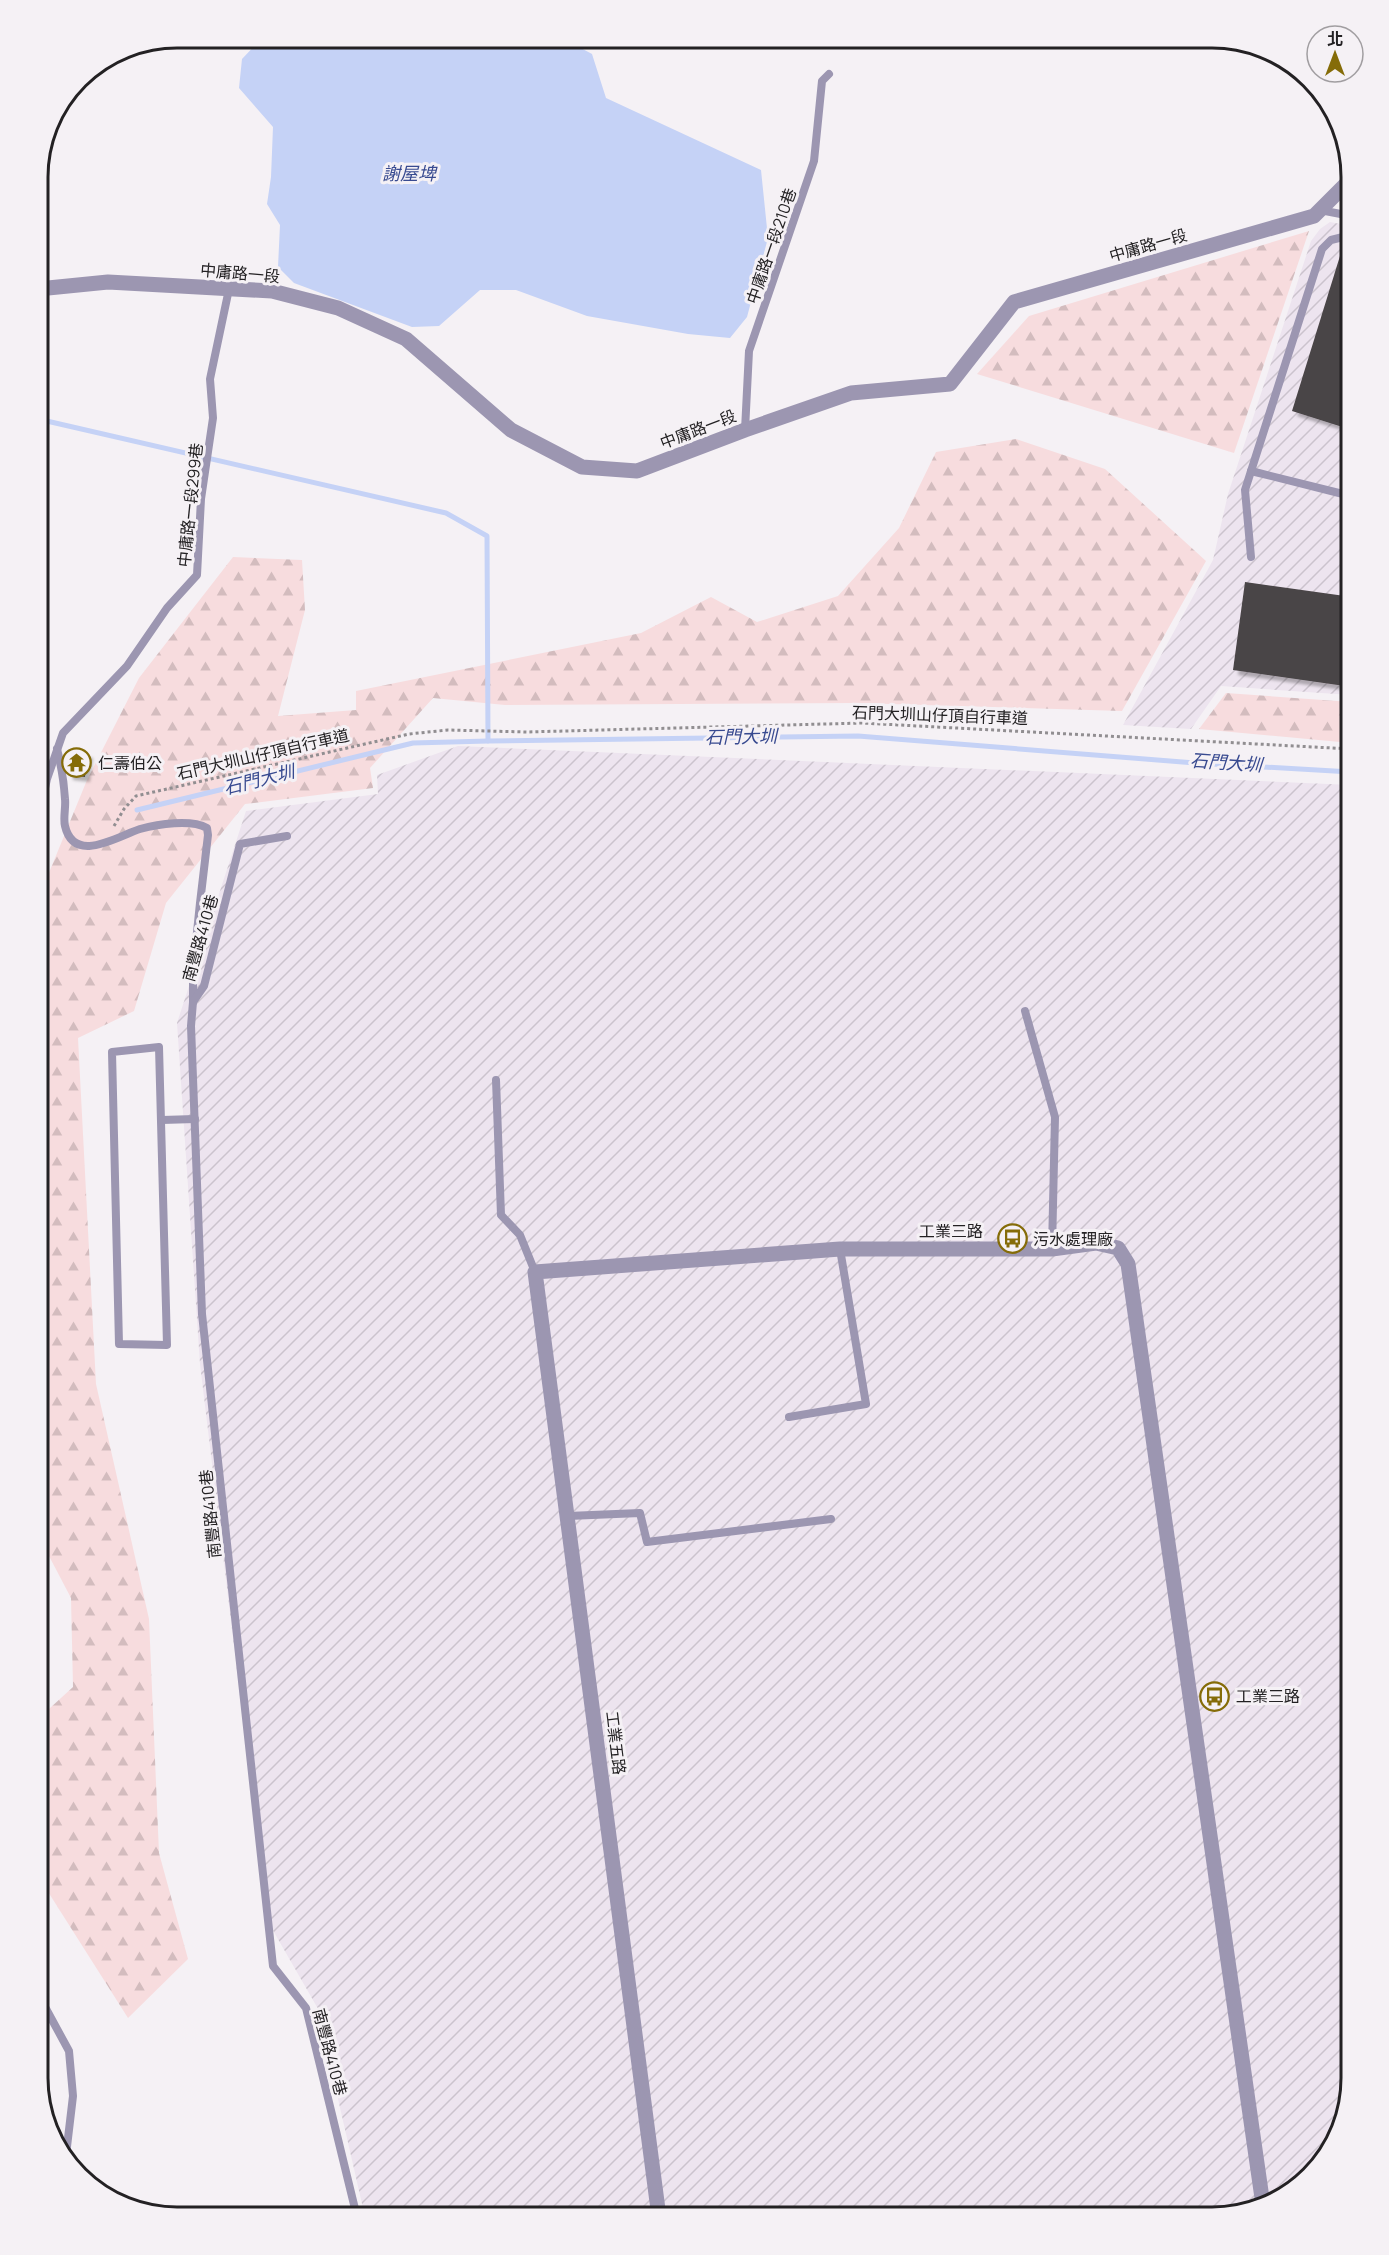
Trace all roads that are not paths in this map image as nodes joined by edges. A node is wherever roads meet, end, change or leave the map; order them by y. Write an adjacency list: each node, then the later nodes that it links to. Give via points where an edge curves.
1 (829, 74): 8 (lane, 中庸路一段210巷, via 822,81 814,161 749,351)
2 (1341, 190): 3 (street, 中庸路一段)
3 (1320, 210): 4 (lane); 8 (street, 中庸路一段, via 1314,216 1014,302 950,384 851,393)
4 (1341, 214)
5 (1341, 237): 9 (lane, via 1322,249)
6 (48, 288): 7 (street, 中庸路一段, via 108,282)
7 (229, 289): 8 (street, 中庸路一段, via 272,291 338,308 406,339 511,430 582,467 637,471); 12 (lane, 中庸路一段299巷, via 210,379 213,418 201,499 197,575 167,608 127,666 63,733)
8 (745, 430)
9 (1251, 471): 10 (lane); 11 (lane, via 1245,490)
10 (1341, 493)
11 (1251, 557)
12 (57, 747): 13 (lane, 中庸路一段299巷); 15 (lane, via 64,783 65,826 71,838 84,847 163,824 200,824 207,828)
13 (48, 773)
14 (286, 836): 15 (lane, 南豐路410巷, via 240,844 204,986)
15 (193, 1002): 18 (lane, 南豐路410巷)
16 (1024, 1011): 20 (lane, via 1055,1117)
17 (496, 1080): 22 (lane, via 501,1215 520,1235)
18 (195, 1119): 19 (lane); 29 (lane, 南豐路410巷, via 202,1314 273,1965 306,2008)
19 (162, 1120): 19 (lane, via 167,1345 119,1344 112,1052 159,1047)
20 (1052, 1249): 21 (street, 工業三路); 28 (street, 工業三路, via 1096,1244 1118,1248 1128,1264)
21 (840, 1250): 22 (street, 工業三路); 23 (lane, via 866,1404)
22 (535, 1272): 24 (street, 工業五路)
23 (789, 1417)
24 (568, 1516): 25 (lane, via 640,1514 647,1542); 30 (street, 工業五路)
25 (831, 1519)
26 (48, 2012): 27 (lane, via 69,2051 73,2096)
27 (67, 2145)
28 (1262, 2197)
29 (355, 2207)
30 (658, 2207)

